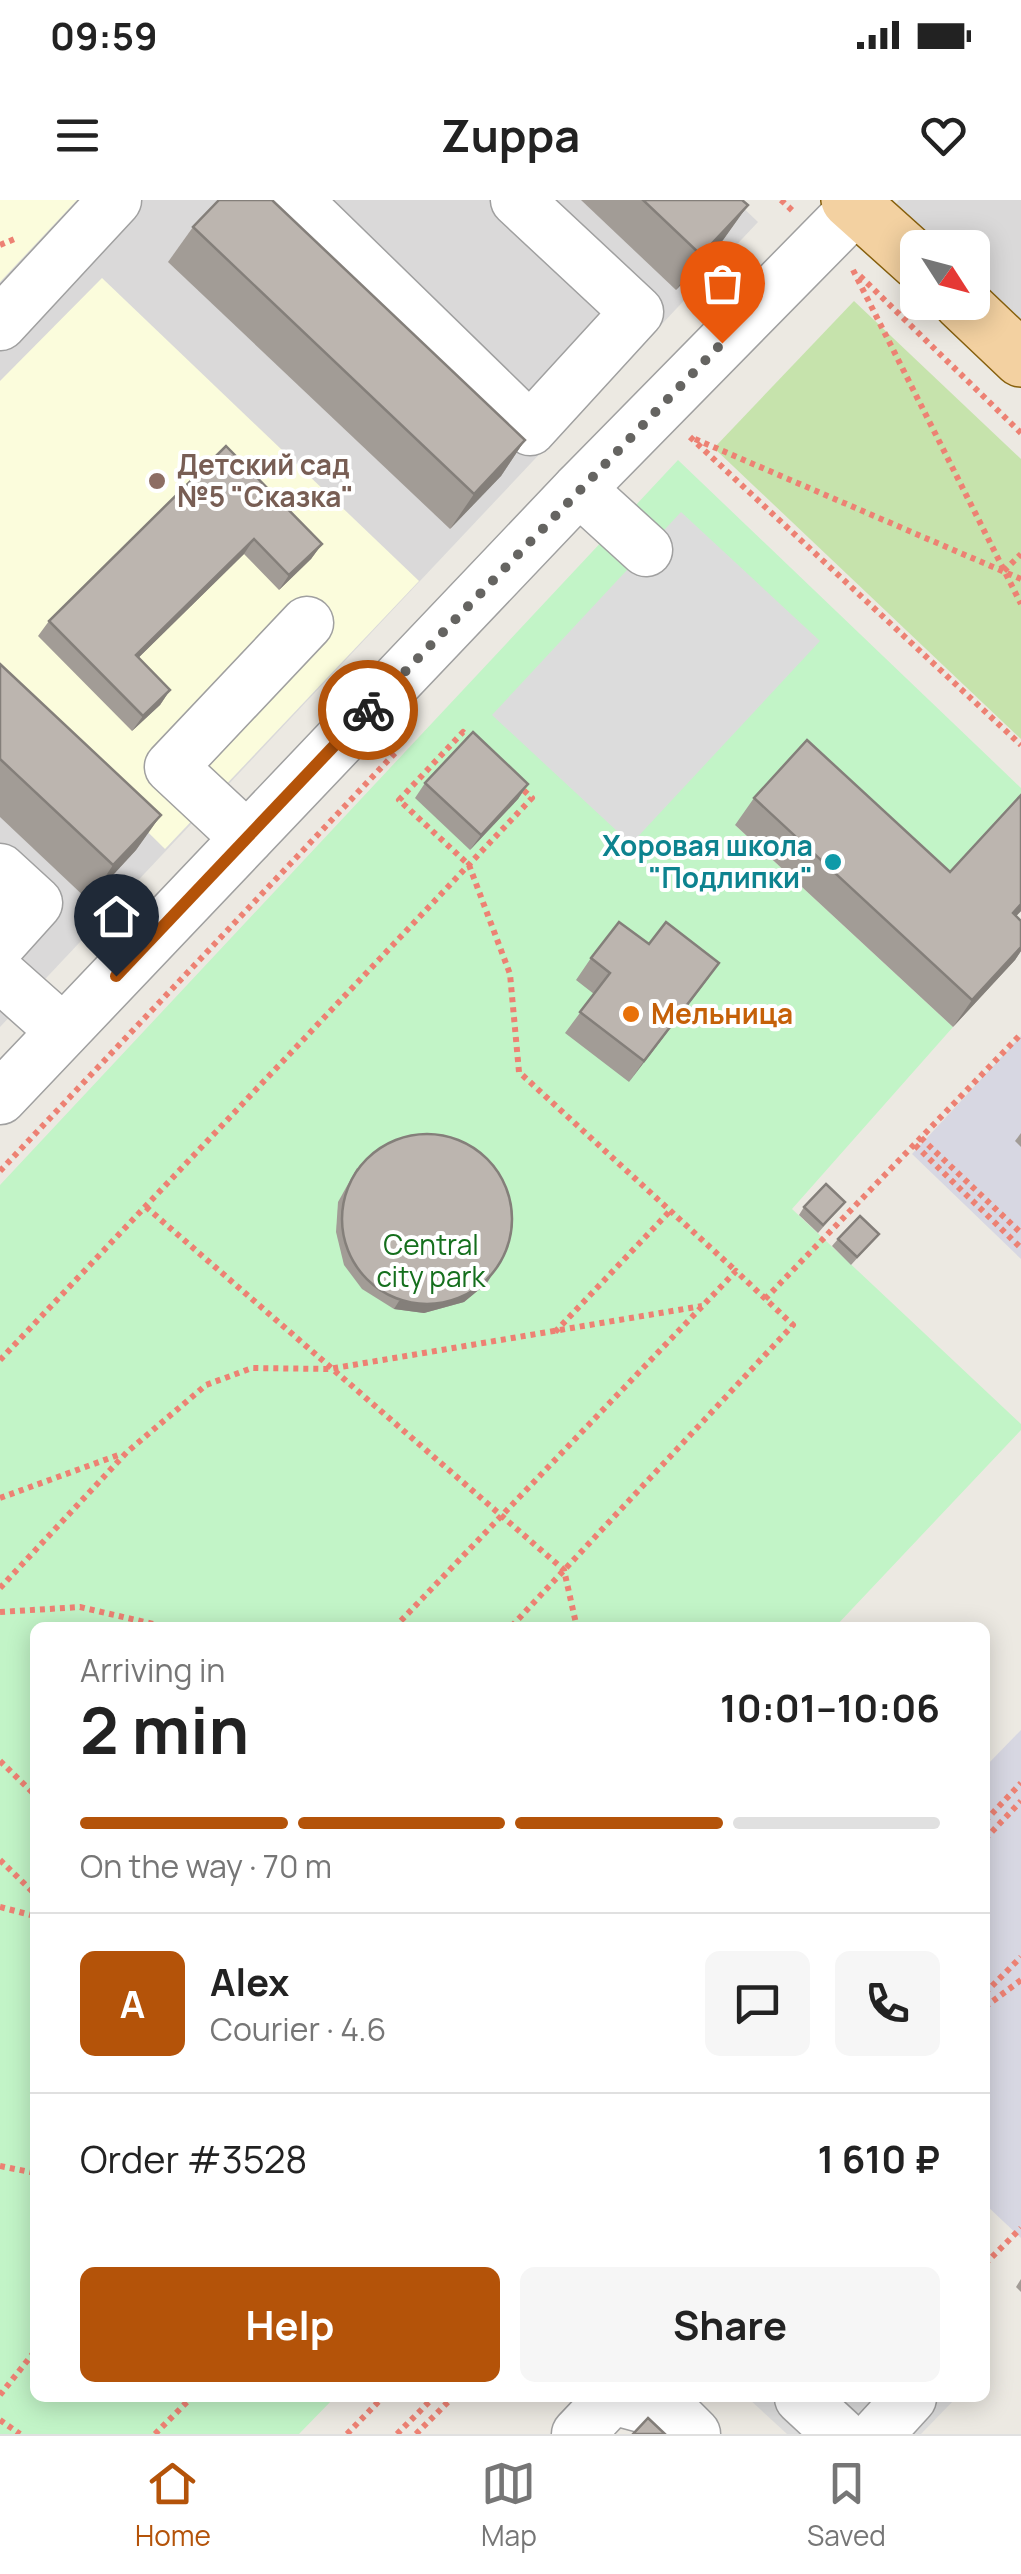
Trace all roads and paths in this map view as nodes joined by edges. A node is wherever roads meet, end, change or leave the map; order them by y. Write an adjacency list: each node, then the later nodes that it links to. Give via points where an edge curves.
1 (115, 200): 7 (street)
2 (295, 200): 9 (street, via 530,429)
3 (518, 200): 9 (street, via 637,312)
4 (856, 202): 5 (main road); 10 (street)
5 (900, 245)
6 (979, 320): 8 (main road)
7 (0, 324)
8 (1021, 359)
9 (586, 366): 10 (street)
10 (646, 420): 12 (street)
11 (1021, 433): 15 (path, via 852,268)
12 (580, 488): 13 (street); 22 (street)
13 (646, 550)
14 (1021, 554): 15 (path)
15 (1004, 571): 16 (path); 17 (path); 19 (path, via 689,436)
16 (1021, 579)
17 (1021, 604)
18 (308, 623): 22 (street, via 170,767)
19 (1021, 745)
20 (476, 746): 23 (path, via 462,732 399,800)
21 (518, 785): 23 (path, via 532,798)
22 (247, 838): 27 (street)
23 (469, 865): 32 (path); 33 (path, via 510,974 519,1072)
24 (0, 870): 25 (street, via 36,903)
25 (0, 943)
26 (0, 976): 27 (street)
27 (63, 1031): 29 (street)
28 (1021, 1034): 30 (path)
29 (0, 1098)
30 (922, 1138): 31 (path); 34 (path)
31 (915, 1145): 35 (path); 37 (path)
32 (146, 1207): 40 (path); 41 (path)
33 (670, 1210): 36 (path); 39 (path)
34 (1021, 1233)
35 (1021, 1248)
36 (736, 1272): 37 (path); 38 (path)
37 (765, 1299): 45 (path, via 793,1325)
38 (703, 1306): 39 (path); 44 (path)
39 (554, 1333): 41 (path)
40 (0, 1360)
41 (329, 1369): 42 (path, via 252,1368 206,1384); 44 (path)
42 (126, 1452): 43 (path); 46 (path)
43 (0, 1498)
44 (501, 1513): 45 (path); 49 (path)
45 (564, 1570): 50 (path); 51 (path)
46 (0, 1588)
47 (0, 1612): 48 (path, via 80,1607)
48 (145, 1622)
49 (400, 1622)
50 (516, 1622)
51 (575, 1622)
52 (0, 1762): 54 (path)
53 (1021, 1783): 56 (path)
54 (30, 1790)
55 (1021, 1802): 57 (path)
56 (990, 1815)
57 (990, 1834)
58 (0, 1860): 59 (path)
59 (30, 1889)
60 (0, 1907): 61 (path)
61 (30, 1915)
62 (1021, 1956): 64 (path)
63 (1021, 1980): 65 (path)
64 (990, 1988)
65 (990, 2004)
66 (0, 2166): 67 (path)
67 (30, 2173)
68 (1021, 2228): 69 (path)
69 (990, 2259)
70 (30, 2357): 71 (path)
71 (1, 2391)
72 (187, 2402): 83 (path)
73 (378, 2402): 84 (path)
74 (429, 2402): 85 (path)
75 (448, 2402): 86 (path)
76 (608, 2402): 87 (street)
77 (629, 2402): 80 (street)
78 (805, 2402): 88 (street)
79 (906, 2402): 89 (street)
80 (687, 2416)
81 (0, 2420): 82 (path)
82 (20, 2434)
83 (154, 2434)
84 (348, 2434)
85 (397, 2434)
86 (416, 2434)
87 (578, 2434)
88 (840, 2434)
89 (877, 2434)

